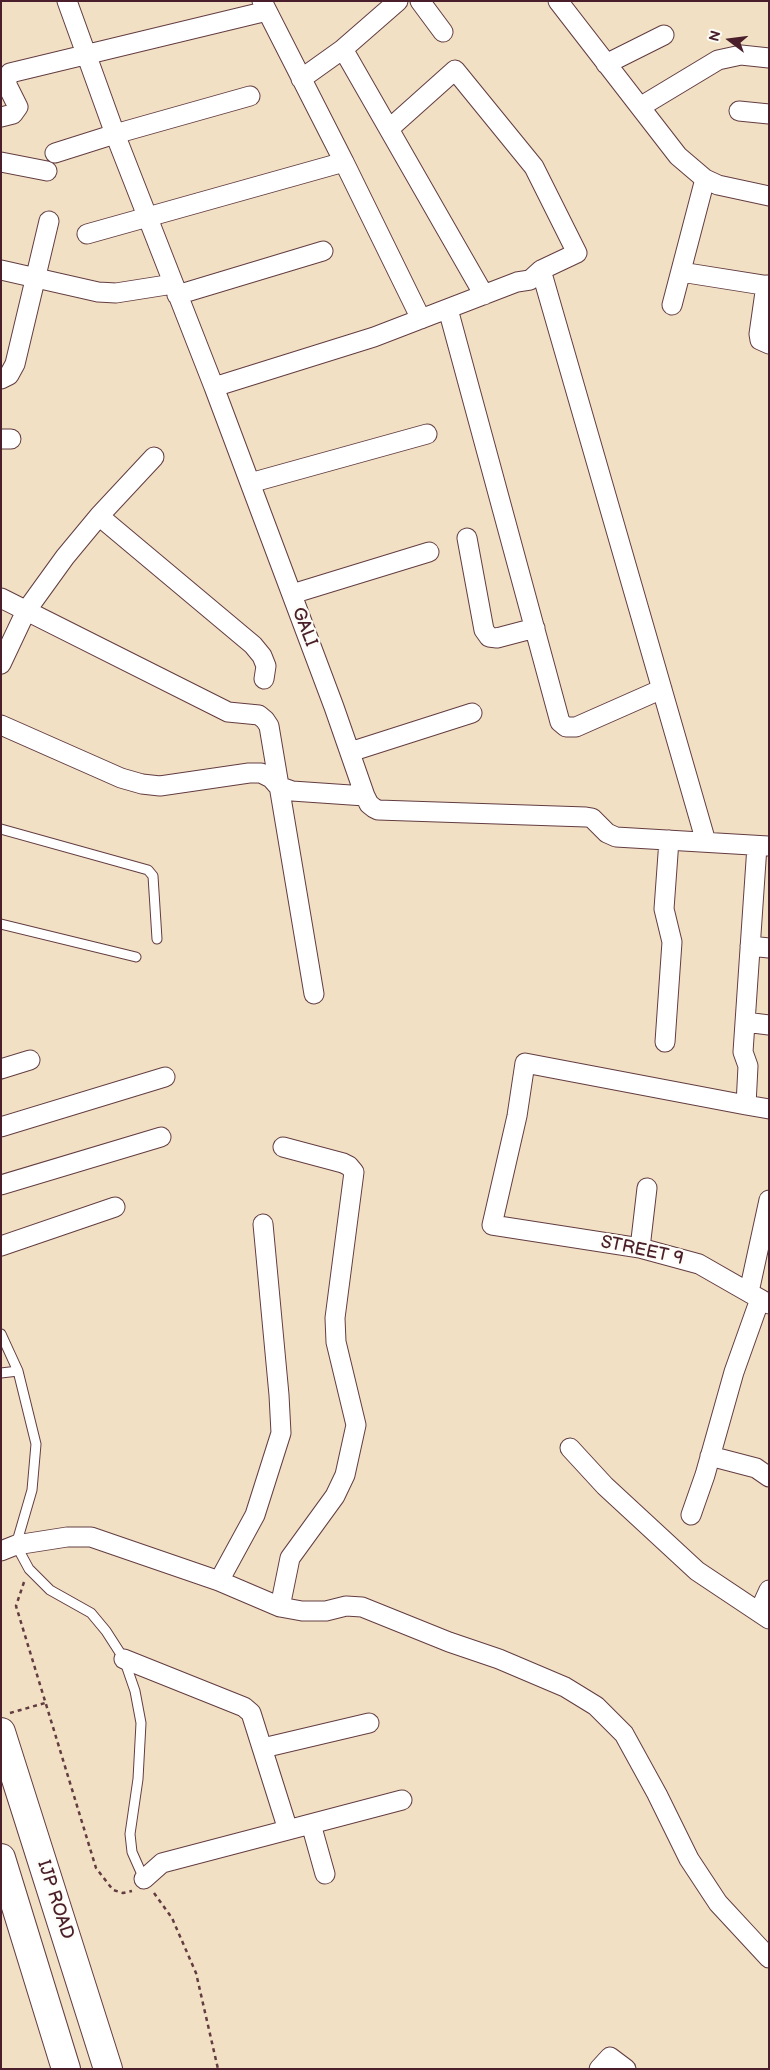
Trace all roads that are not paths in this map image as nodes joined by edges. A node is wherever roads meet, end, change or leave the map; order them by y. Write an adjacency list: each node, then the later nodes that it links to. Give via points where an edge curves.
1 (67, 1): 9 (street, GALI)
2 (398, 1): 8 (street)
3 (420, 1): 6 (street)
4 (558, 1): 11 (street)
5 (264, 6): 9 (street); 12 (street)
6 (443, 32)
7 (664, 35): 11 (street)
8 (343, 49): 12 (street); 18 (street)
9 (85, 54): 17 (street, via 10,73 7,85 18,107 13,114); 19 (street, GALI)
10 (769, 58): 14 (street, via 741,55 718,60)
11 (606, 64): 14 (street)
12 (301, 80): 22 (street)
13 (250, 96): 19 (street)
14 (640, 107): 24 (street, via 678,156)
15 (739, 111): 16 (street)
16 (769, 114)
17 (1, 117)
18 (389, 129): 31 (street, via 455,70 534,167 577,253); 36 (street)
19 (115, 134): 20 (street); 26 (street, GALI)
20 (55, 153)
21 (1, 162): 23 (street)
22 (344, 162): 26 (street); 39 (street)
23 (46, 171)
24 (705, 179): 25 (street); 32 (street)
25 (769, 196)
26 (148, 216): 28 (street); 35 (street, GALI)
27 (49, 221): 33 (street)
28 (87, 234)
29 (323, 251): 35 (street)
30 (1, 270): 33 (street)
31 (541, 270): 36 (street, via 530,280); 55 (street)
32 (681, 272): 34 (street); 37 (street)
33 (35, 277): 35 (street, via 98,292); 41 (street, via 15,364 9,375)
34 (767, 286): 40 (street, via 759,334 760,340)
35 (175, 289): 42 (street, GALI)
36 (484, 295): 38 (street)
37 (672, 305)
38 (448, 309): 39 (street); 52 (street)
39 (421, 319): 42 (street)
40 (769, 344)
41 (1, 379)
42 (214, 387): 45 (street, GALI)
43 (427, 434): 45 (street)
44 (154, 457): 46 (street)
45 (250, 483): 49 (street, GALI)
46 (99, 516): 51 (street); 54 (street, via 253,645 266,666)
47 (467, 538): 52 (street, via 484,630 497,638)
48 (429, 552): 49 (street)
49 (292, 594): 58 (street, GALI)
50 (1, 598): 51 (street)
51 (26, 611): 53 (street); 59 (street, via 228,712 259,715 269,726)
52 (535, 628): 55 (street, via 560,722 566,727 576,727)
53 (1, 664)
54 (264, 680)
55 (662, 689): 63 (street)
56 (472, 712): 58 (street)
57 (1, 725): 59 (street, via 121,778 142,784 160,786 262,773)
58 (350, 752): 60 (street, GALI)
59 (278, 786): 60 (street, via 292,791); 70 (street)
60 (365, 796): 62 (street, via 369,804 378,810 586,817 592,818 607,833)
61 (1, 829): 66 (lane, via 148,870 153,876)
62 (669, 840): 63 (street); 73 (street, via 664,909 672,942)
63 (706, 842): 64 (street)
64 (763, 846): 67 (street)
65 (1, 924): 69 (lane)
66 (157, 939)
67 (750, 946): 68 (street); 71 (street)
68 (769, 948)
69 (136, 957)
70 (314, 994)
71 (745, 1022): 72 (street); 77 (street)
72 (769, 1025)
73 (665, 1042)
74 (30, 1060): 75 (street)
75 (1, 1069)
76 (165, 1077): 79 (street)
77 (746, 1105): 78 (street); 88 (street, STREET 9, via 526,1063 492,1225)
78 (769, 1109)
79 (1, 1127)
80 (161, 1137): 82 (street)
81 (283, 1147): 100 (street, via 343,1163 354,1172 335,1318 336,1342 356,1424 345,1475 335,1496 290,1558)
82 (1, 1184)
83 (647, 1188): 88 (street)
84 (769, 1200): 89 (street)
85 (115, 1207): 87 (street)
86 (263, 1224): 98 (street, via 281,1433 254,1515)
87 (1, 1246)
88 (640, 1248): 89 (street, STREET 9, via 699,1264)
89 (759, 1298): 94 (street)
90 (1, 1334): 91 (lane)
91 (18, 1371): 92 (lane); 97 (lane, via 36,1444 32,1490)
92 (1, 1373)
93 (570, 1448): 101 (street, via 605,1486 697,1571)
94 (710, 1456): 95 (street, via 756,1468); 96 (street)
95 (769, 1477)
96 (691, 1515)
97 (8, 1548): 98 (street, via 67,1537 91,1537); 102 (lane, via 50,1590 91,1613)
98 (219, 1581): 100 (street)
99 (769, 1590): 101 (street)
100 (280, 1607): 114 (street, via 302,1611 362,1607 565,1687 596,1706 624,1734 689,1859 718,1903)
101 (764, 1615)
102 (124, 1659): 105 (street, via 244,1707 251,1713); 111 (lane, via 141,1723 138,1779 130,1834 132,1852)
103 (369, 1722): 105 (street)
104 (6, 1723): 112 (highway, IJP ROAD)
105 (263, 1748): 108 (street)
106 (402, 1800): 107 (street)
107 (312, 1824): 108 (street); 110 (street)
108 (288, 1830): 111 (street, via 162,1863)
109 (1, 1858): 113 (highway)
110 (325, 1874)
111 (144, 1879)
112 (61, 1920): 113 (highway); 116 (highway, IJP ROAD)
113 (24, 1930): 115 (highway)
114 (768, 1957)
115 (66, 2069)
116 (108, 2069)
117 (599, 2069): 118 (street, via 610,2058)
118 (626, 2069)

